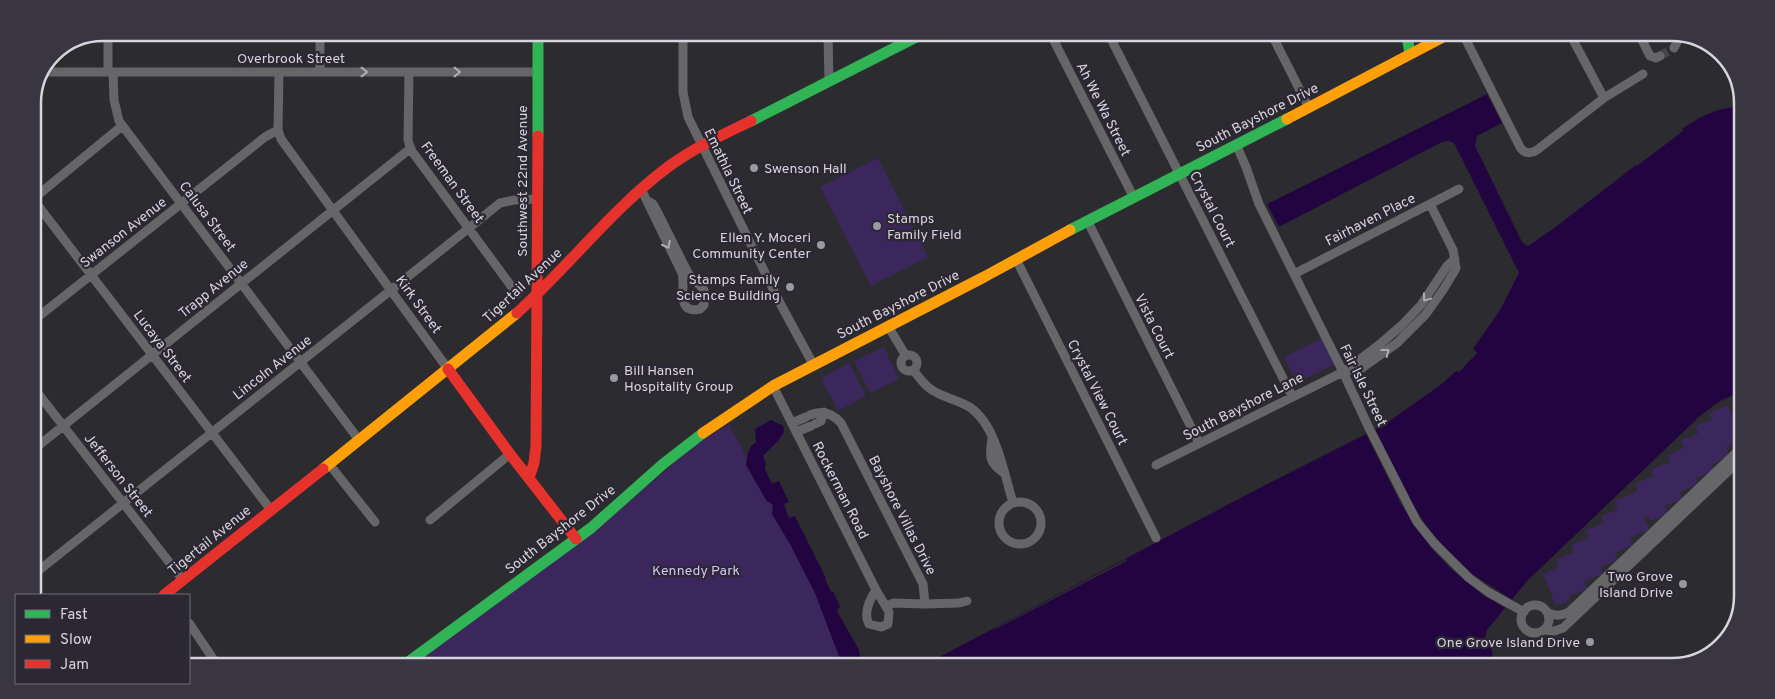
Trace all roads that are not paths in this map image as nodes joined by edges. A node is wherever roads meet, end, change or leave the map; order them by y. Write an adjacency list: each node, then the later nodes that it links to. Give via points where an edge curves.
1 (109, 41): 20 (street, Calusa Street)
2 (320, 41): 22 (street)
3 (538, 41): 24 (street, Southwest 22nd Avenue)
4 (683, 41): 32 (street, Emathla Street, via 683,97 688,117)
5 (828, 41): 26 (street)
6 (908, 41): 26 (street, Tigertail Avenue)
7 (1054, 41): 38 (street, Ah We Wa Street)
8 (1113, 41): 34 (street, Crystal Court)
9 (1275, 41): 28 (street)
10 (1408, 41): 17 (street)
11 (1435, 41): 17 (street, South Bayshore Drive)
12 (1467, 41): 27 (street, via 1522,151 1537,150)
13 (1573, 41): 27 (street)
14 (1644, 41): 18 (street, via 1650,56)
15 (1676, 41): 16 (street)
16 (1674, 48)
17 (1410, 54): 28 (street, South Bayshore Drive)
18 (1660, 56)
19 (50, 72): 20 (street, Overbrook Street)
20 (111, 72): 21 (street, Overbrook Street); 29 (street, Calusa Street, via 115,112)
21 (279, 72): 22 (street, Overbrook Street); 30 (street, Kirk Street)
22 (320, 72): 23 (street, Overbrook Street, one-way to 23)
23 (408, 72): 24 (street, Overbrook Street, one-way to 24); 33 (street, Freeman Street)
24 (537, 72): 39 (street, Southwest 22nd Avenue)
25 (1643, 74): 27 (street)
26 (829, 82): 32 (street, Tigertail Avenue)
27 (1604, 98)
28 (1309, 108): 31 (street, South Bayshore Drive)
29 (122, 126): 37 (street); 41 (street, Calusa Street)
30 (278, 130): 41 (street, Swanson Avenue); 44 (street, Kirk Street)
31 (1236, 144): 34 (street, South Bayshore Drive); 49 (street, Fair Isle Street, via 1256,199)
32 (702, 146): 35 (street, Tigertail Avenue, via 667,166); 62 (street, Emathla Street)
33 (410, 148): 44 (street, Trapp Avenue); 46 (street, Freeman Street)
34 (1180, 173): 38 (street, South Bayshore Drive); 66 (street, Crystal Court)
35 (641, 189): 40 (street); 51 (street, Tigertail Avenue)
36 (1459, 189): 42 (street, Fairhaven Place)
37 (41, 192)
38 (1133, 196): 45 (street, South Bayshore Drive)
39 (537, 199): 46 (street, Lincoln Avenue, via 500,203); 48 (street, Southwest 22nd Avenue)
40 (648, 200): 40 (street, one-way to 40, via 682,273 682,299 693,310 700,309 704,305 704,290 688,273 658,213)
41 (182, 203): 50 (street, Swanson Avenue); 52 (street, Calusa Street)
42 (1430, 204): 49 (street, Fairhaven Place); 64 (street, South Bayshore Lane, via 1452,247 1456,268 1439,297 1392,347 1360,370)
43 (41, 209): 50 (street, Lucaya Street)
44 (332, 211): 52 (street, Trapp Avenue); 53 (street, Kirk Street)
45 (1087, 220): 47 (street, South Bayshore Drive); 74 (street, Vista Court)
46 (469, 228): 53 (street, Lincoln Avenue); 54 (street, Freeman Street)
47 (1016, 259): 59 (street, South Bayshore Drive); 87 (street, Crystal View Court)
48 (537, 266): 51 (street); 55 (street, Southwest 22nd Avenue)
49 (1294, 274): 64 (street, Fair Isle Street)
50 (91, 275): 57 (street, Swanson Avenue); 60 (street, Lucaya Street)
51 (556, 275): 55 (street, Tigertail Avenue)
52 (241, 283): 60 (street, Trapp Avenue); 61 (street, Calusa Street)
53 (391, 291): 61 (street, Lincoln Avenue); 63 (street, Kirk Street)
54 (517, 294)
55 (537, 295): 56 (street, Tigertail Avenue); 58 (street, Southwest 22nd Avenue)
56 (519, 312): 58 (street); 63 (street, Tigertail Avenue)
57 (41, 315)
58 (537, 321): 81 (street, Southwest 22nd Avenue, via 536,451)
59 (888, 326): 62 (street, South Bayshore Drive); 83 (street, via 906,356 901,361 902,368 914,371 930,390 973,410 984,424 996,445)
60 (152, 355): 70 (street, Trapp Avenue); 71 (street, Lucaya Street)
61 (301, 362): 71 (street, Lincoln Avenue); 73 (street, Calusa Street)
62 (813, 364): 65 (street, South Bayshore Drive)
63 (448, 370): 73 (street, Tigertail Avenue); 76 (street, Kirk Street)
64 (1343, 372): 66 (street, South Bayshore Lane); 96 (street, Fair Isle Street, via 1418,522 1469,578)
65 (773, 386): 69 (street, Rockerman Road); 88 (street, South Bayshore Drive, via 682,448)
66 (1292, 396): 74 (street, South Bayshore Lane)
67 (41, 397): 70 (street, Jefferson Street)
68 (811, 420): 69 (street, Bayshore Villas Drive); 72 (street, Bayshore Villas Drive); 94 (street, Bayshore Villas Drive, via 817,412 839,420 923,584)
69 (792, 424): 72 (street, Rockerman Road)
70 (64, 427): 75 (street, Trapp Avenue); 82 (street, Jefferson Street)
71 (211, 432): 82 (street, Lincoln Avenue); 84 (street, Lucaya Street)
72 (796, 432): 91 (street, Rockerman Road)
73 (359, 440): 78 (street, Tigertail Avenue)
74 (1199, 443): 79 (street, South Bayshore Lane)
75 (41, 444)
76 (510, 454): 81 (street, Kirk Street); 85 (street)
77 (1734, 455): 97 (street, via 1569,612 1562,615)
78 (330, 464): 84 (street, Tigertail Avenue); 86 (street)
79 (1156, 465)
80 (1734, 466): 99 (street, via 1563,628)
81 (529, 478): 88 (street, Kirk Street)
82 (123, 503): 89 (street, Lincoln Avenue); 90 (street, Jefferson Street)
83 (1013, 503): 83 (street, via 1000,514 999,530 1009,542 1017,545 1029,543 1040,531 1039,514 1026,503)
84 (271, 510): 90 (street, Tigertail Avenue)
85 (430, 520)
86 (375, 522)
87 (1156, 538)
88 (576, 539): 101 (street, South Bayshore Drive)
89 (41, 570)
90 (182, 580): 92 (street, Tigertail Avenue)
91 (876, 590): 95 (street, Rockerman Road); 95 (street, via 866,613 869,624 881,627 888,624 890,615)
92 (166, 594)
93 (967, 601): 94 (street)
94 (925, 604): 95 (street)
95 (886, 606)
96 (1524, 612): 97 (street, via 1536,605); 99 (street, via 1522,624 1528,631)
97 (1548, 613): 99 (street, via 1549,622)
98 (190, 625): 100 (street)
99 (1544, 630)
100 (213, 658)
101 (414, 658)

